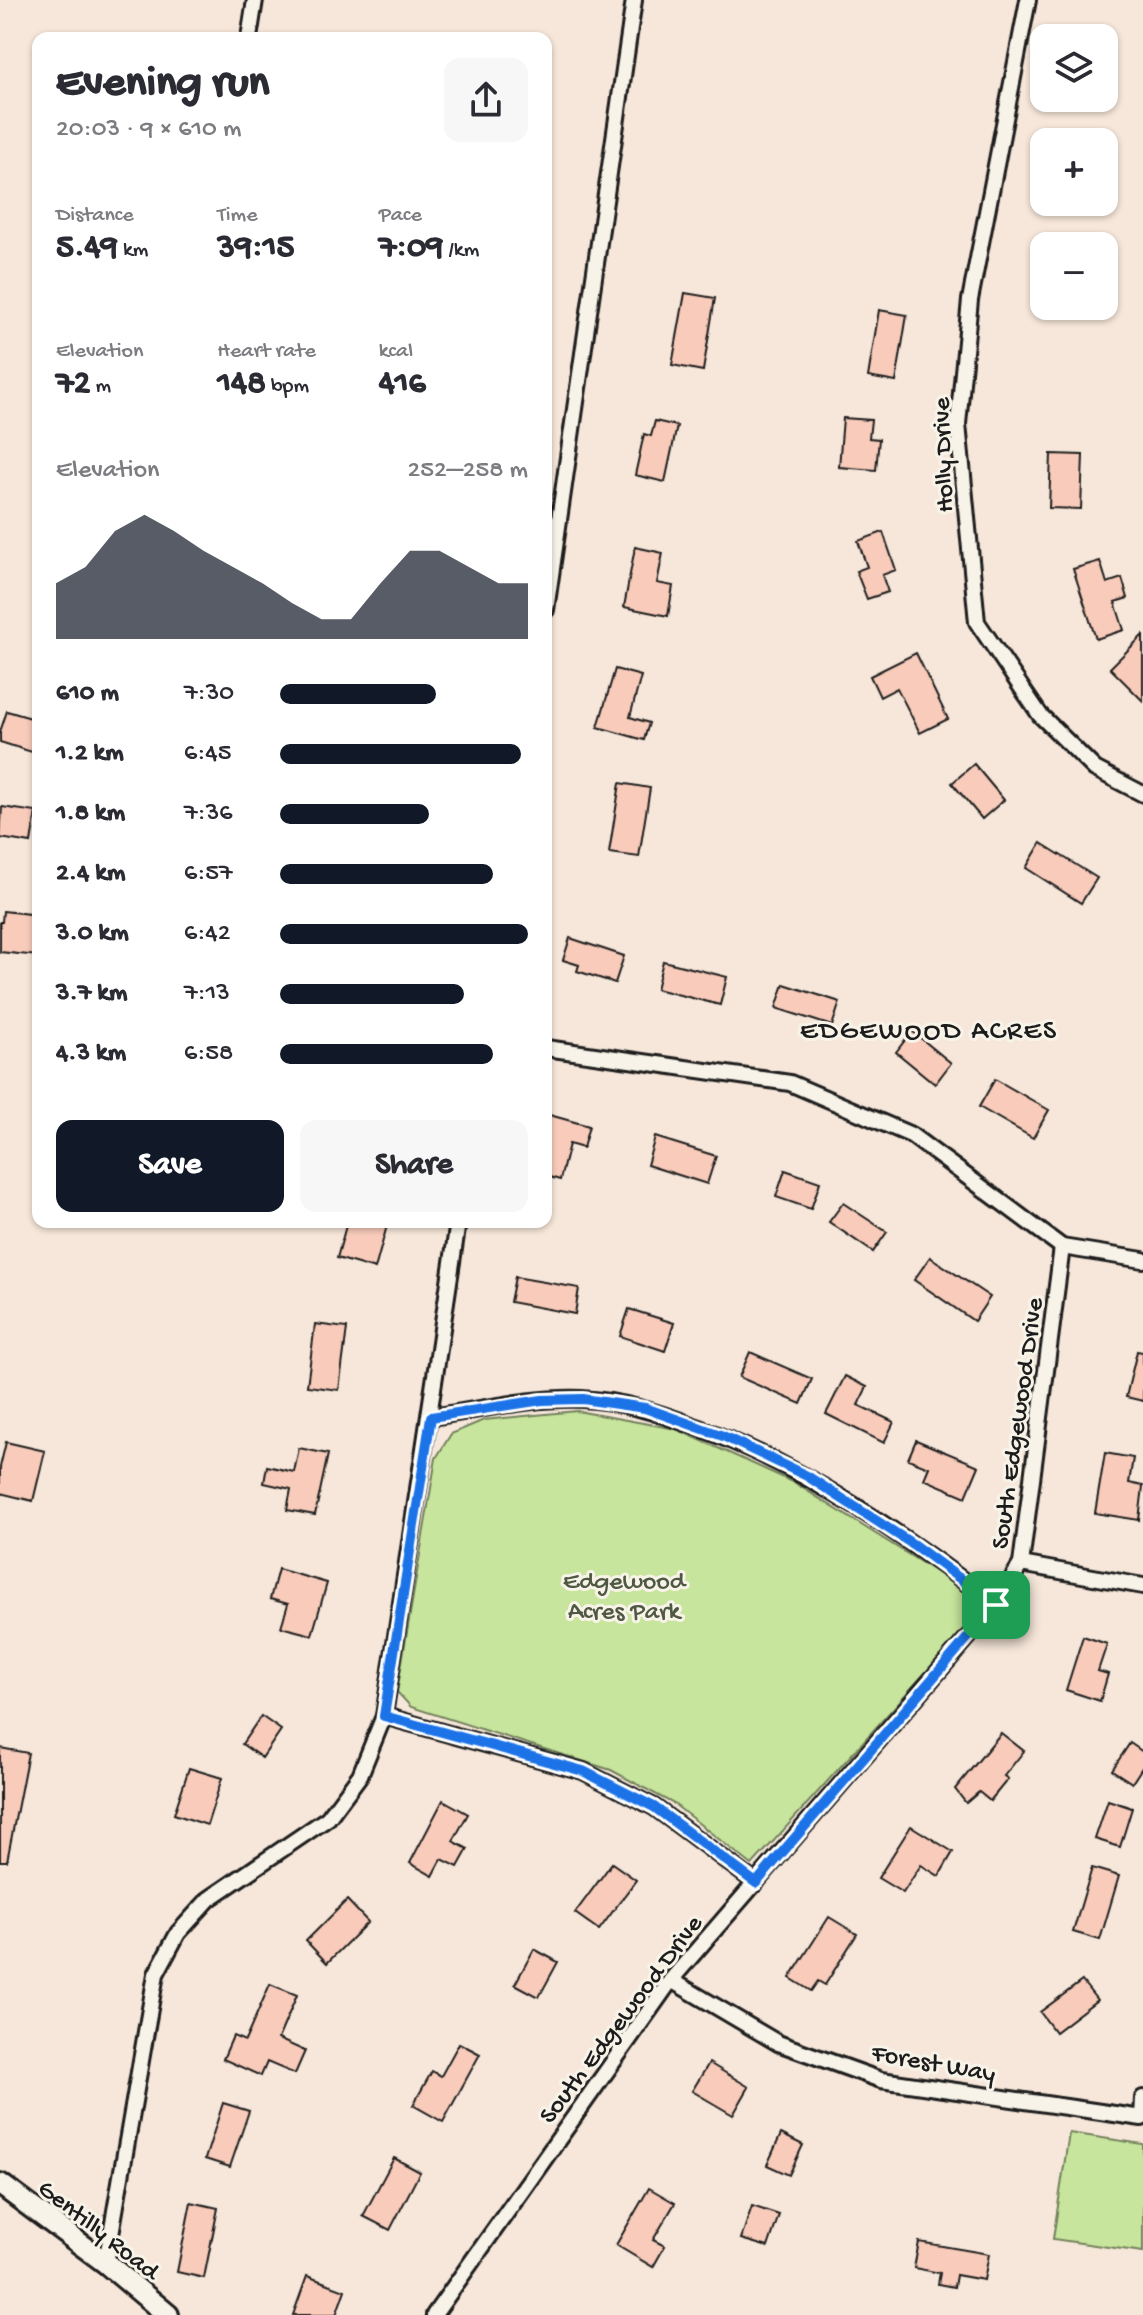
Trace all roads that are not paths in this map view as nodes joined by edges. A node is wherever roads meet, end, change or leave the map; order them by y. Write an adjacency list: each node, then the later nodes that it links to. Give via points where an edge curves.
1 (255, 0): 4 (street)
2 (634, 0): 5 (street)
3 (1028, 0): 6 (street, Holly Drive, via 970,300 958,424 977,622 1040,715 1095,769)
4 (250, 32)
5 (552, 568)
6 (1143, 794)
7 (552, 1049): 9 (street, via 790,1083 911,1135)
8 (457, 1228): 11 (street)
9 (1062, 1247): 10 (street); 12 (street, South Edgewood Drive)
10 (1143, 1260)
11 (431, 1417): 14 (street, via 542,1400 583,1399 645,1408 723,1436 807,1476); 15 (street)
12 (1021, 1564): 13 (street); 14 (street, South Edgewood Drive)
13 (1143, 1586)
14 (996, 1605): 16 (street, South Edgewood Drive)
15 (384, 1716): 16 (street, via 583,1771 654,1807); 20 (street, via 360,1775 328,1818 209,1899 178,1933 156,1974)
16 (756, 1883): 17 (street, South Edgewood Drive)
17 (671, 1980): 18 (street, Forest Way, via 778,2043 881,2080 1142,2118); 22 (street, South Edgewood Drive)
18 (1143, 2098)
19 (0, 2184): 20 (street, Gentilly Road)
20 (106, 2263): 21 (street, Gentilly Road)
21 (168, 2315)
22 (434, 2315)

